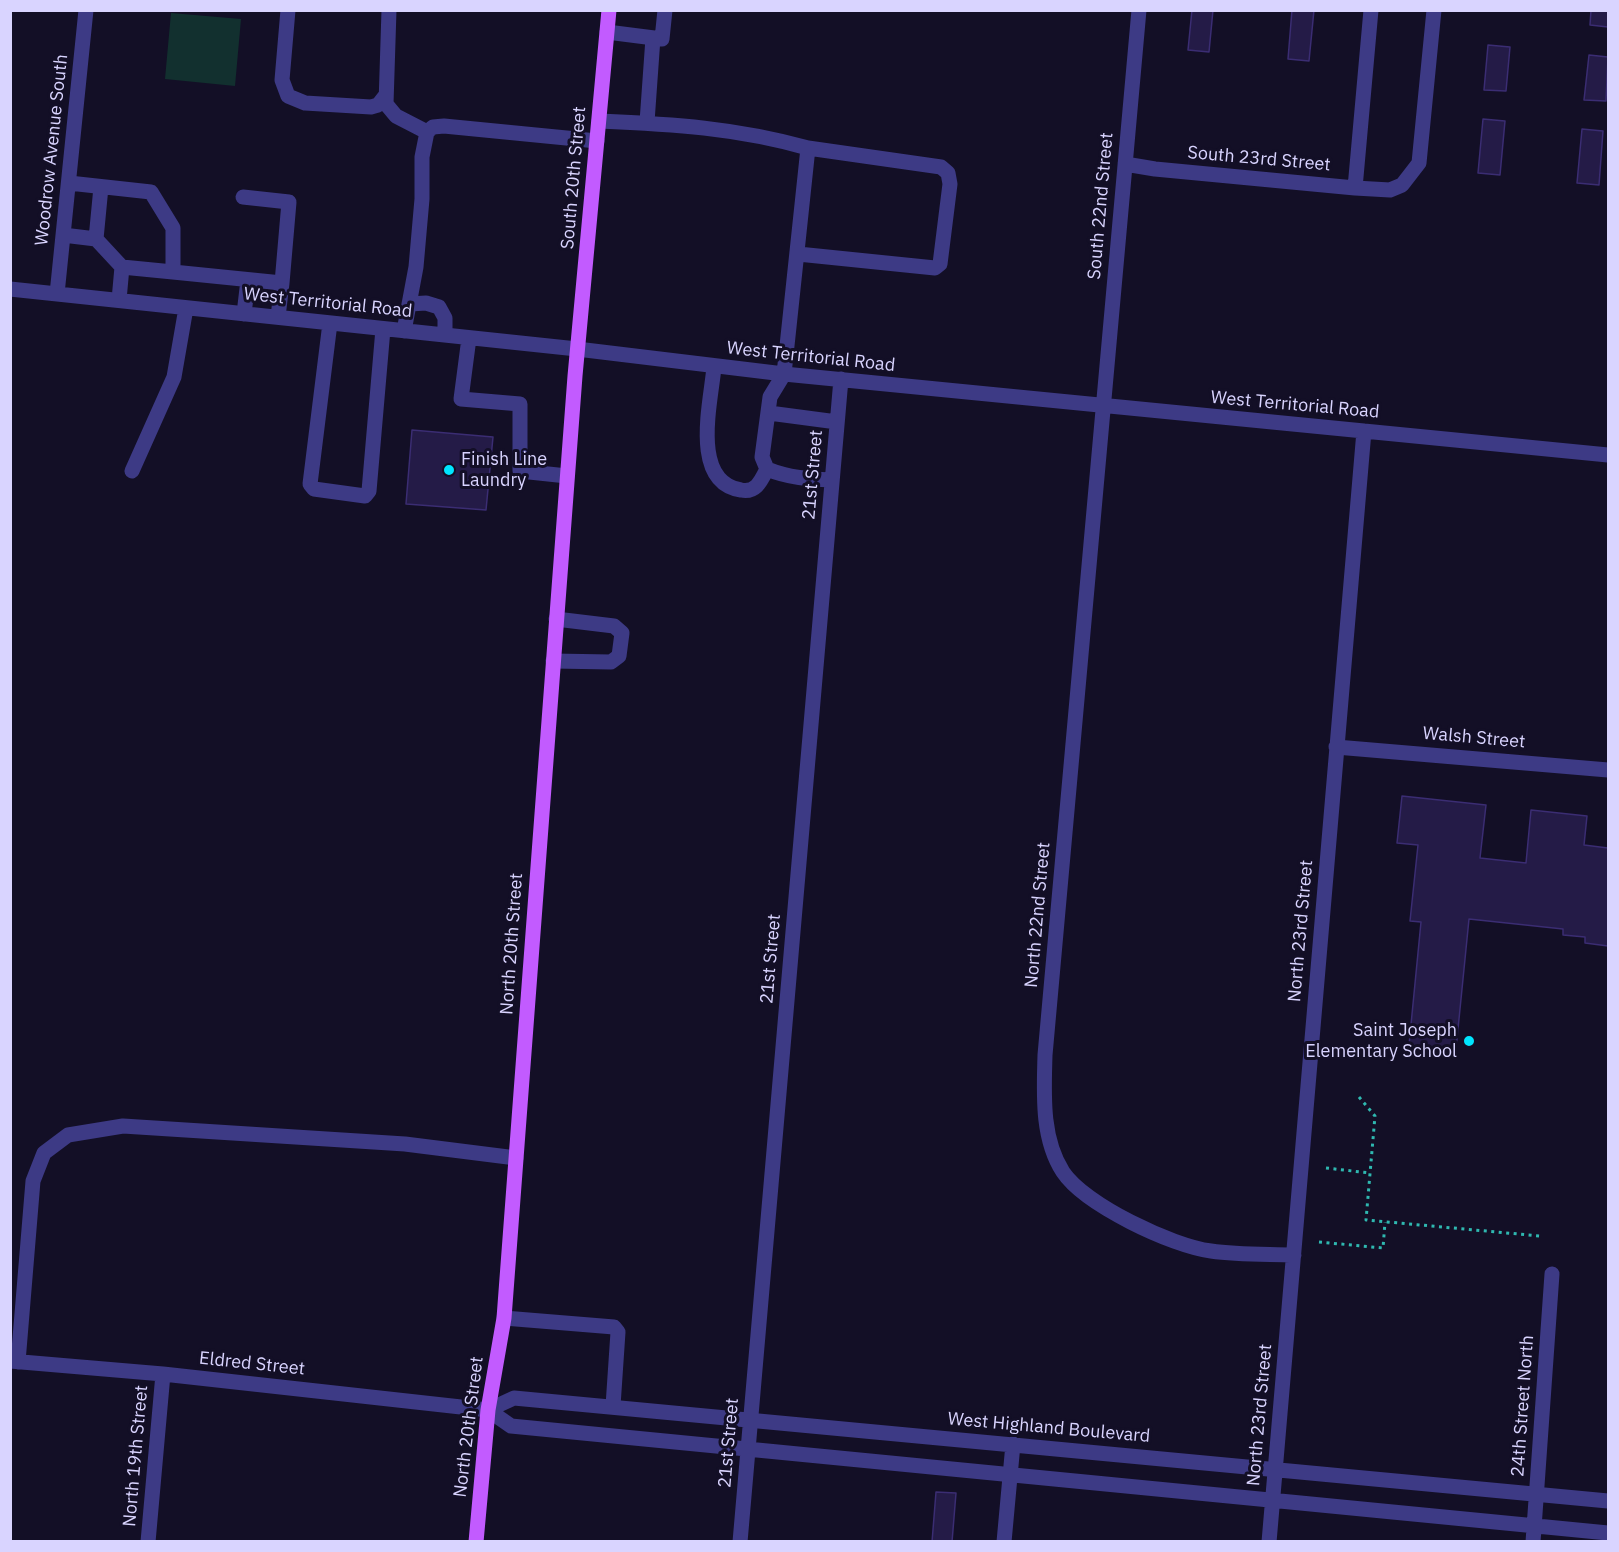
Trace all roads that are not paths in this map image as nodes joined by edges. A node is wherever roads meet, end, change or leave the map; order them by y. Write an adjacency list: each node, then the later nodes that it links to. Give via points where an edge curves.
1 (86, 10): 18 (street, Woodrow Avenue South)
2 (288, 10): 11 (street, via 282,80 288,96 305,104 371,108)
3 (389, 10): 11 (street)
4 (609, 10): 9 (main road, South 20th Street)
5 (665, 10): 10 (street, via 662,39)
6 (1139, 10): 17 (street, South 22nd Street)
7 (1371, 10): 20 (street)
8 (1434, 10): 20 (street, South 23rd Street, via 1419,163 1402,185 1390,190)
9 (607, 32): 10 (street); 12 (main road, South 20th Street)
10 (653, 38): 13 (street)
11 (385, 96): 14 (street, via 389,110 396,116)
12 (599, 121): 13 (street); 15 (main road, South 20th Street)
13 (647, 123): 16 (street, via 741,132)
14 (427, 132): 15 (street, via 444,126); 32 (street)
15 (597, 141): 41 (main road, South 20th Street)
16 (808, 148): 24 (street); 24 (street, via 941,167 948,173 950,184 940,264 935,268)
17 (1125, 164): 20 (street, South 23rd Street); 45 (street, South 22nd Street)
18 (69, 183): 19 (street); 22 (street, Woodrow Avenue South)
19 (101, 187): 23 (street); 26 (street, via 151,192 173,228)
20 (1355, 188)
21 (243, 197): 28 (street, via 289,202)
22 (63, 235): 23 (street); 30 (street, Woodrow Avenue South)
23 (96, 239): 25 (street)
24 (798, 254): 43 (street)
25 (122, 267): 26 (street); 31 (street)
26 (173, 272): 27 (street)
27 (248, 280): 28 (street); 34 (street)
28 (282, 283): 35 (street)
29 (10, 289): 30 (street, West Territorial Road)
30 (57, 294): 31 (street, West Territorial Road)
31 (118, 300): 33 (street, West Territorial Road)
32 (410, 304): 38 (street); 39 (street, via 440,307)
33 (186, 308): 34 (street, West Territorial Road); 51 (street, via 174,377)
34 (244, 314): 35 (street, West Territorial Road)
35 (278, 317): 36 (street, West Territorial Road)
36 (330, 323): 37 (street, West Territorial Road); 37 (street, via 310,484 314,489 365,495 369,491)
37 (383, 328): 38 (street, West Territorial Road)
38 (404, 331): 39 (street, West Territorial Road)
39 (445, 335): 40 (street, West Territorial Road)
40 (470, 338): 41 (street, West Territorial Road); 52 (street, via 461,399 520,404 520,471)
41 (577, 349): 42 (street, West Territorial Road); 52 (main road, North 20th Street)
42 (714, 367): 43 (street, West Territorial Road); 50 (street, via 708,450 711,469 732,488 745,491 757,486)
43 (784, 374): 44 (street, West Territorial Road); 46 (street, via 770,397)
44 (841, 379): 45 (street, West Territorial Road); 47 (street, 21st Street)
45 (1101, 406): 48 (street, West Territorial Road); 59 (street, North 22nd Street, via 1045,1055 1044,1100 1049,1140 1063,1172 1080,1189 1102,1206 1180,1244 1210,1251)
46 (769, 412): 47 (street); 50 (street, via 762,457)
47 (837, 422): 53 (street, 21st Street)
48 (1364, 431): 49 (street, West Territorial Road); 56 (street, North 23rd Street)
49 (1608, 455)
50 (767, 469): 53 (street, via 797,478)
51 (132, 471)
52 (567, 476): 54 (main road, North 20th Street)
53 (832, 480): 66 (street, 21st Street)
54 (556, 619): 55 (main road, North 20th Street); 55 (street, via 614,626 622,633 619,656 610,662)
55 (553, 661): 58 (main road, North 20th Street)
56 (1336, 747): 57 (street, Walsh Street); 59 (street, North 23rd Street)
57 (1608, 770)
58 (516, 1158): 61 (main road, North 20th Street); 62 (street, via 405,1144 123,1126 68,1135 44,1153 33,1181)
59 (1294, 1255): 69 (street, North 23rd Street)
60 (1552, 1274): 71 (street, 24th Street North)
61 (504, 1318): 64 (street, via 614,1327 618,1332); 65 (main road, North 20th Street)
62 (14, 1361): 63 (street, Eldred Street)
63 (164, 1374): 65 (street, Eldred Street); 76 (street, North 19th Street)
64 (613, 1406): 65 (street, West Highland Boulevard, via 513,1398); 66 (street, West Highland Boulevard)
65 (488, 1410): 68 (street, via 511,1426); 77 (main road, North 20th Street)
66 (751, 1419): 67 (street, West Highland Boulevard); 68 (street, 21st Street)
67 (1013, 1444): 69 (street, West Highland Boulevard); 70 (street)
68 (748, 1449): 70 (street); 78 (street, 21st Street)
69 (1275, 1469): 71 (street, West Highland Boulevard); 72 (street, North 23rd Street)
70 (1010, 1475): 72 (street); 79 (street)
71 (1537, 1494): 73 (street, West Highland Boulevard); 74 (street, 24th Street North)
72 (1272, 1501): 74 (street); 80 (street, North 23rd Street)
73 (1608, 1501)
74 (1534, 1526): 75 (street); 81 (street, 24th Street North)
75 (1608, 1533)
76 (148, 1542)
77 (476, 1542)
78 (740, 1542)
79 (1004, 1542)
80 (1269, 1542)
81 (1533, 1542)

